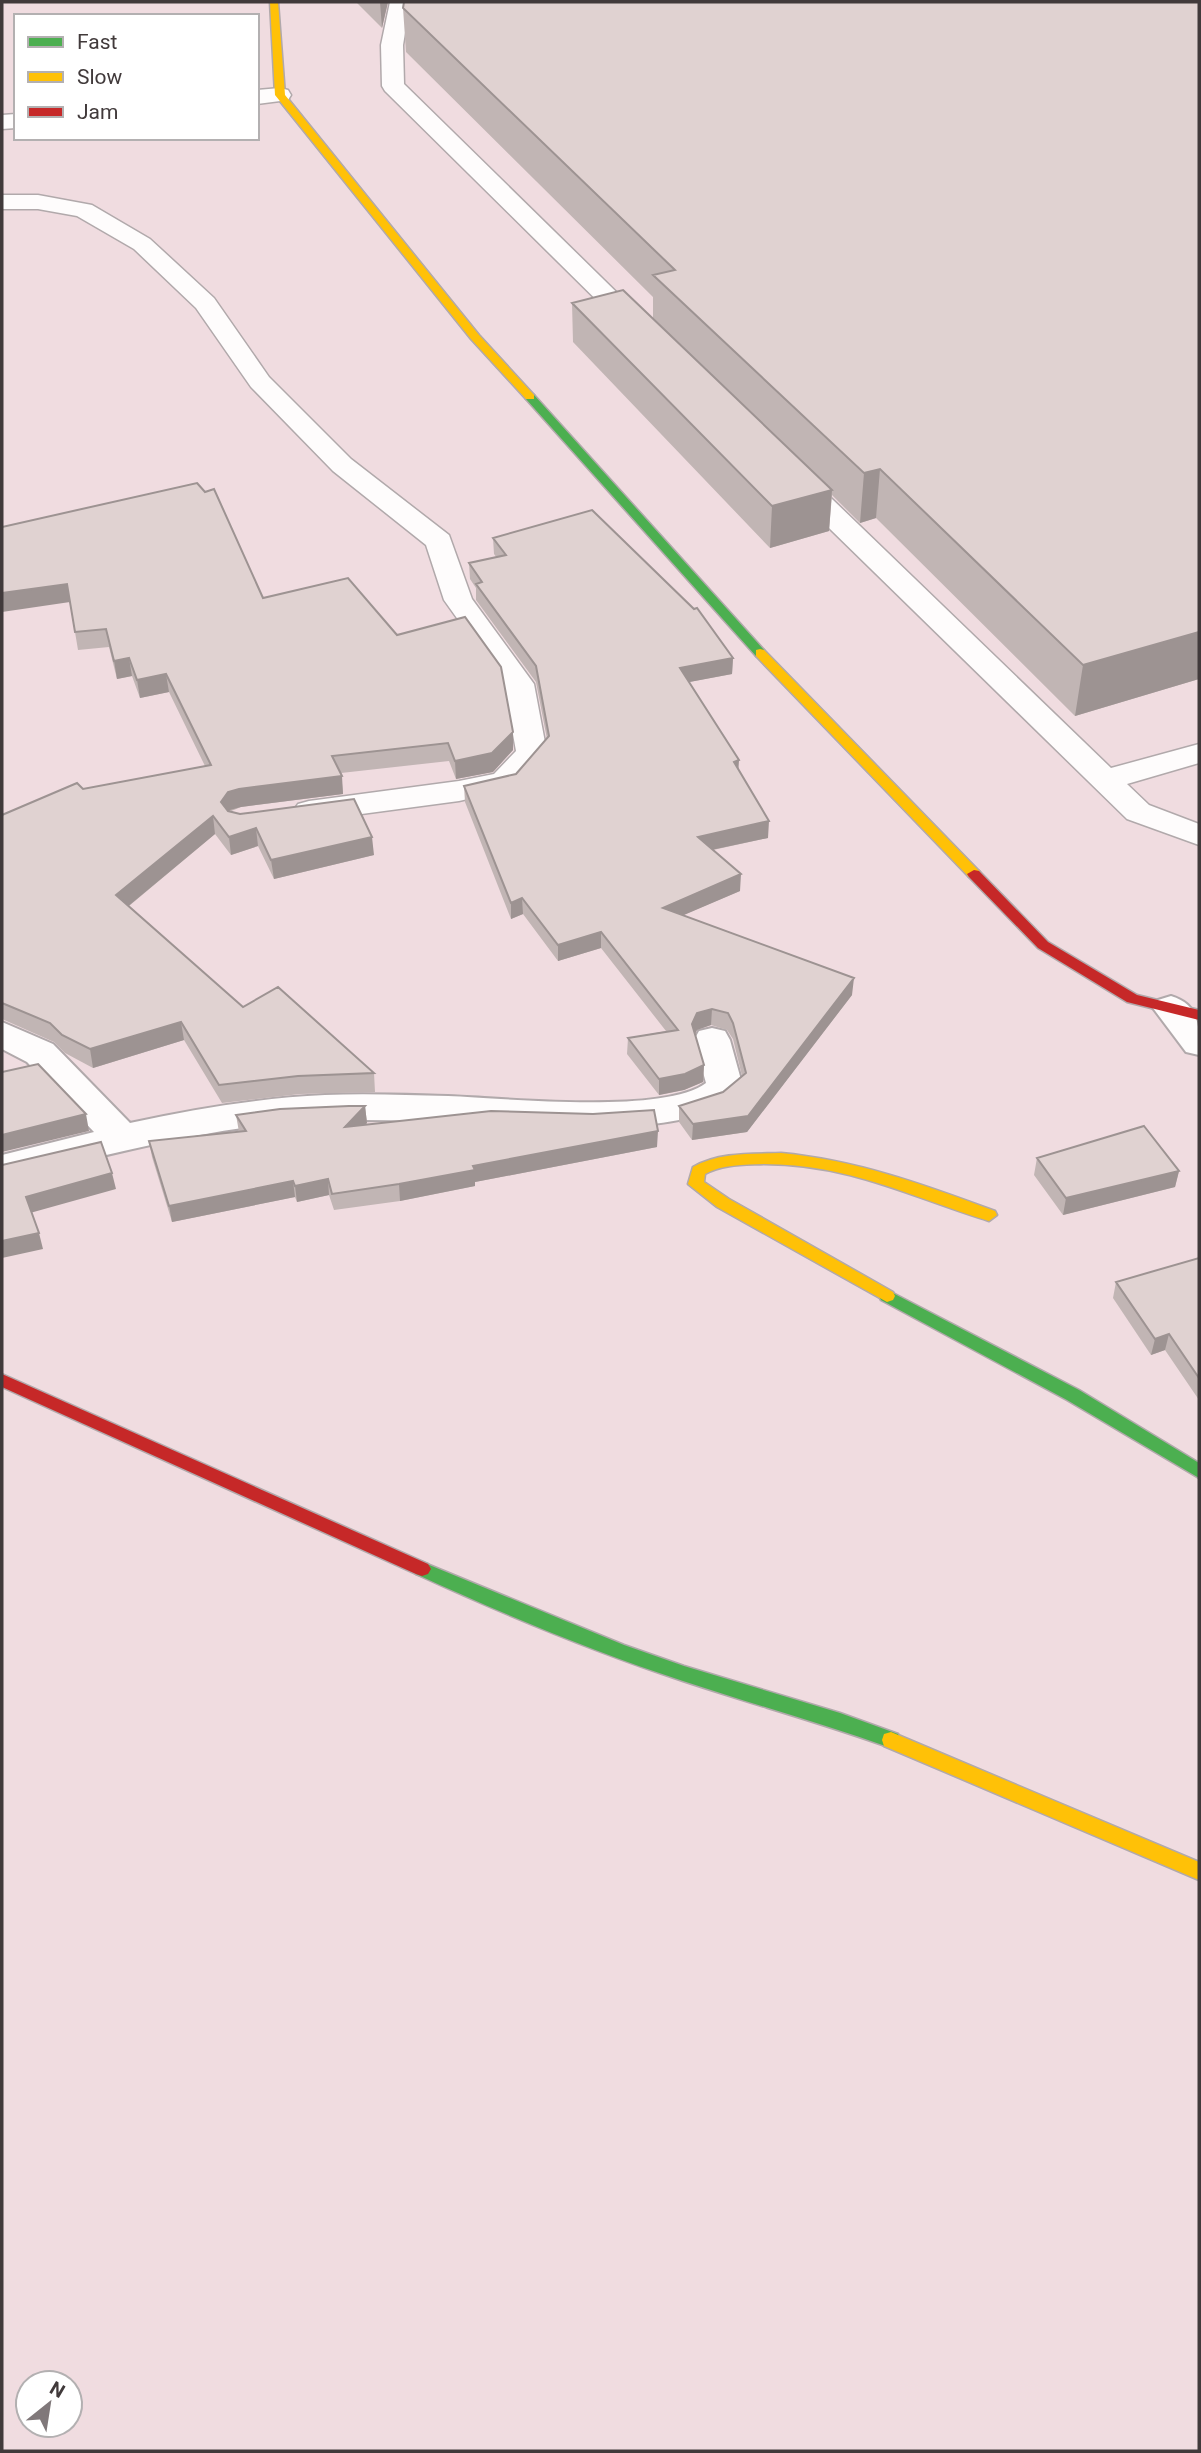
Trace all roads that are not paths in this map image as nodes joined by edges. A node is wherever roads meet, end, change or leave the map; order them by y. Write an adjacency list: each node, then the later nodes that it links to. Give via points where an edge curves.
1 (274, 2): 3 (street)
2 (400, 2): 6 (lane, via 392,45 393,86)
3 (280, 95): 4 (lane); 12 (street, via 475,337 786,682 1043,945 1132,999)
4 (259, 97)
5 (2, 202): 10 (lane, via 84,210 142,244 205,303 260,382 342,465 439,541 458,600 519,684 532,753 504,781)
6 (659, 347)
7 (778, 462): 9 (lane)
8 (1199, 753): 9 (lane)
9 (1105, 780): 11 (lane, via 1138,812)
10 (283, 815)
11 (1199, 835)
12 (1185, 1011): 15 (street)
13 (2, 1034): 16 (street, via 40,1053)
14 (712, 1040): 16 (street, via 725,1087 719,1095 698,1103 619,1115 323,1108 237,1117)
15 (1199, 1043)
16 (122, 1138): 17 (street)
17 (2, 1168)
18 (989, 1215): 20 (street, via 880,1176 768,1156 708,1164 698,1171 696,1184 912,1310 1073,1395)
19 (2, 1380): 21 (street, via 541,1623 685,1674 846,1721)
20 (1199, 1471)
21 (1199, 1871)

